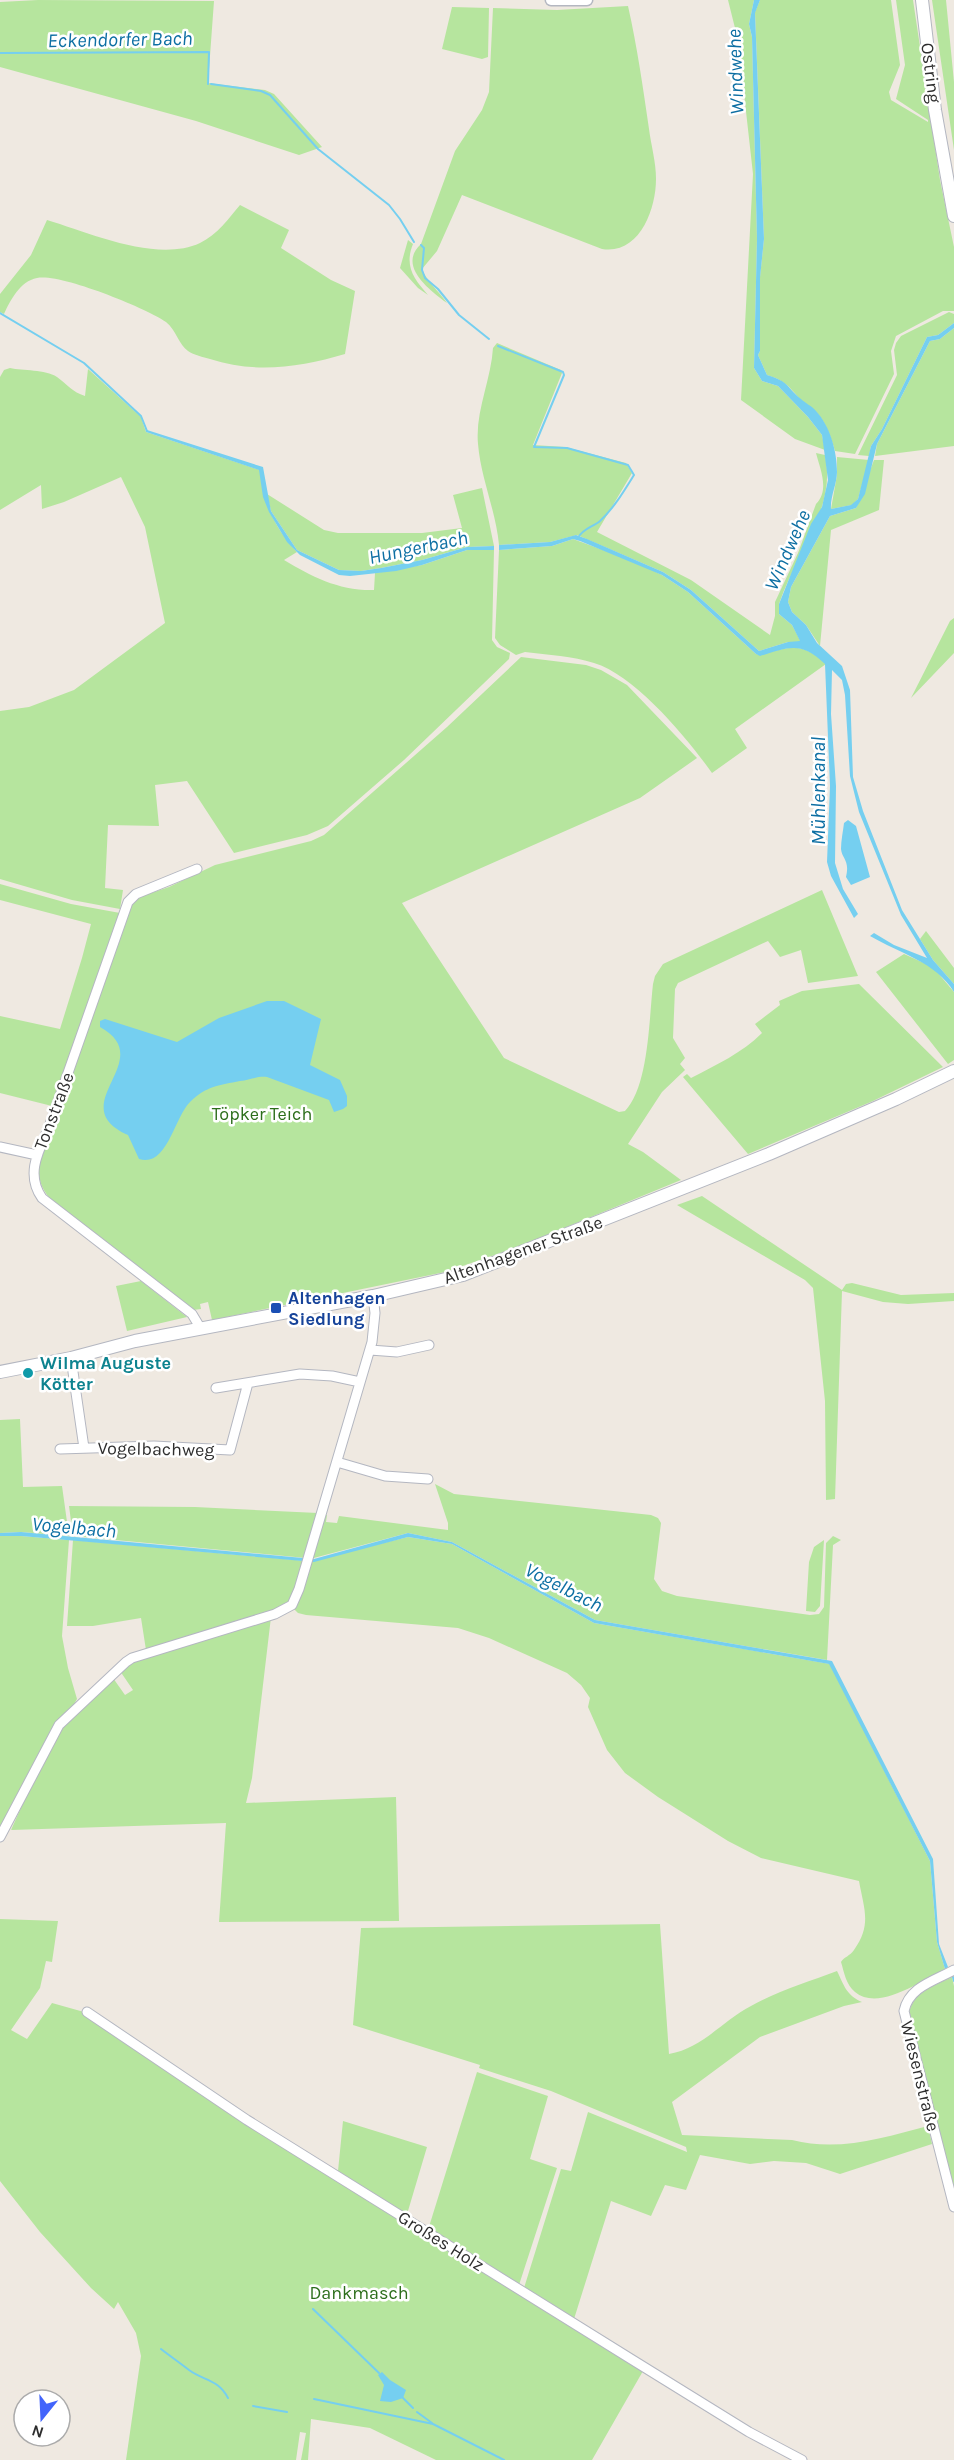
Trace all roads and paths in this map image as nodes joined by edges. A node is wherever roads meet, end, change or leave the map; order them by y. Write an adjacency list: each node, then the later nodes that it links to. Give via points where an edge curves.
1 (551, 0): 2 (street)
2 (587, 0)
3 (922, 0): 4 (main road, Ostring, via 935,110)
4 (954, 216)
5 (197, 869): 8 (street, Tonstraße, via 136,894 128,902)
6 (954, 1071): 9 (main road, Altenhagener Straße, via 886,1104 618,1215 463,1275)
7 (0, 1147): 8 (street)
8 (37, 1155): 10 (street, Tonstraße, via 34,1179 42,1198 192,1314)
9 (373, 1296): 10 (main road, Altenhagener Straße); 12 (street, via 375,1328)
10 (201, 1329): 13 (main road, Altenhagener Straße)
11 (429, 1345): 12 (street, via 397,1352)
12 (370, 1350): 15 (street)
13 (71, 1358): 14 (main road, Altenhagener Straße); 18 (street, Vogelbachweg)
14 (0, 1372)
15 (360, 1382): 16 (street, via 310,1374); 20 (street)
16 (248, 1383): 17 (street); 18 (street, Vogelbachweg, via 230,1450)
17 (216, 1388)
18 (84, 1448): 19 (street, Vogelbachweg)
19 (60, 1449)
20 (337, 1462): 21 (street, via 385,1476); 22 (street, via 292,1605 126,1662 59,1725)
21 (428, 1479)
22 (0, 1837)
23 (954, 1970): 25 (street, Wiesenstraße, via 917,1989 906,2001 904,2012)
24 (87, 2012): 26 (street, Großes Holz, via 247,2120 749,2432)
25 (954, 2207)
26 (802, 2460)

